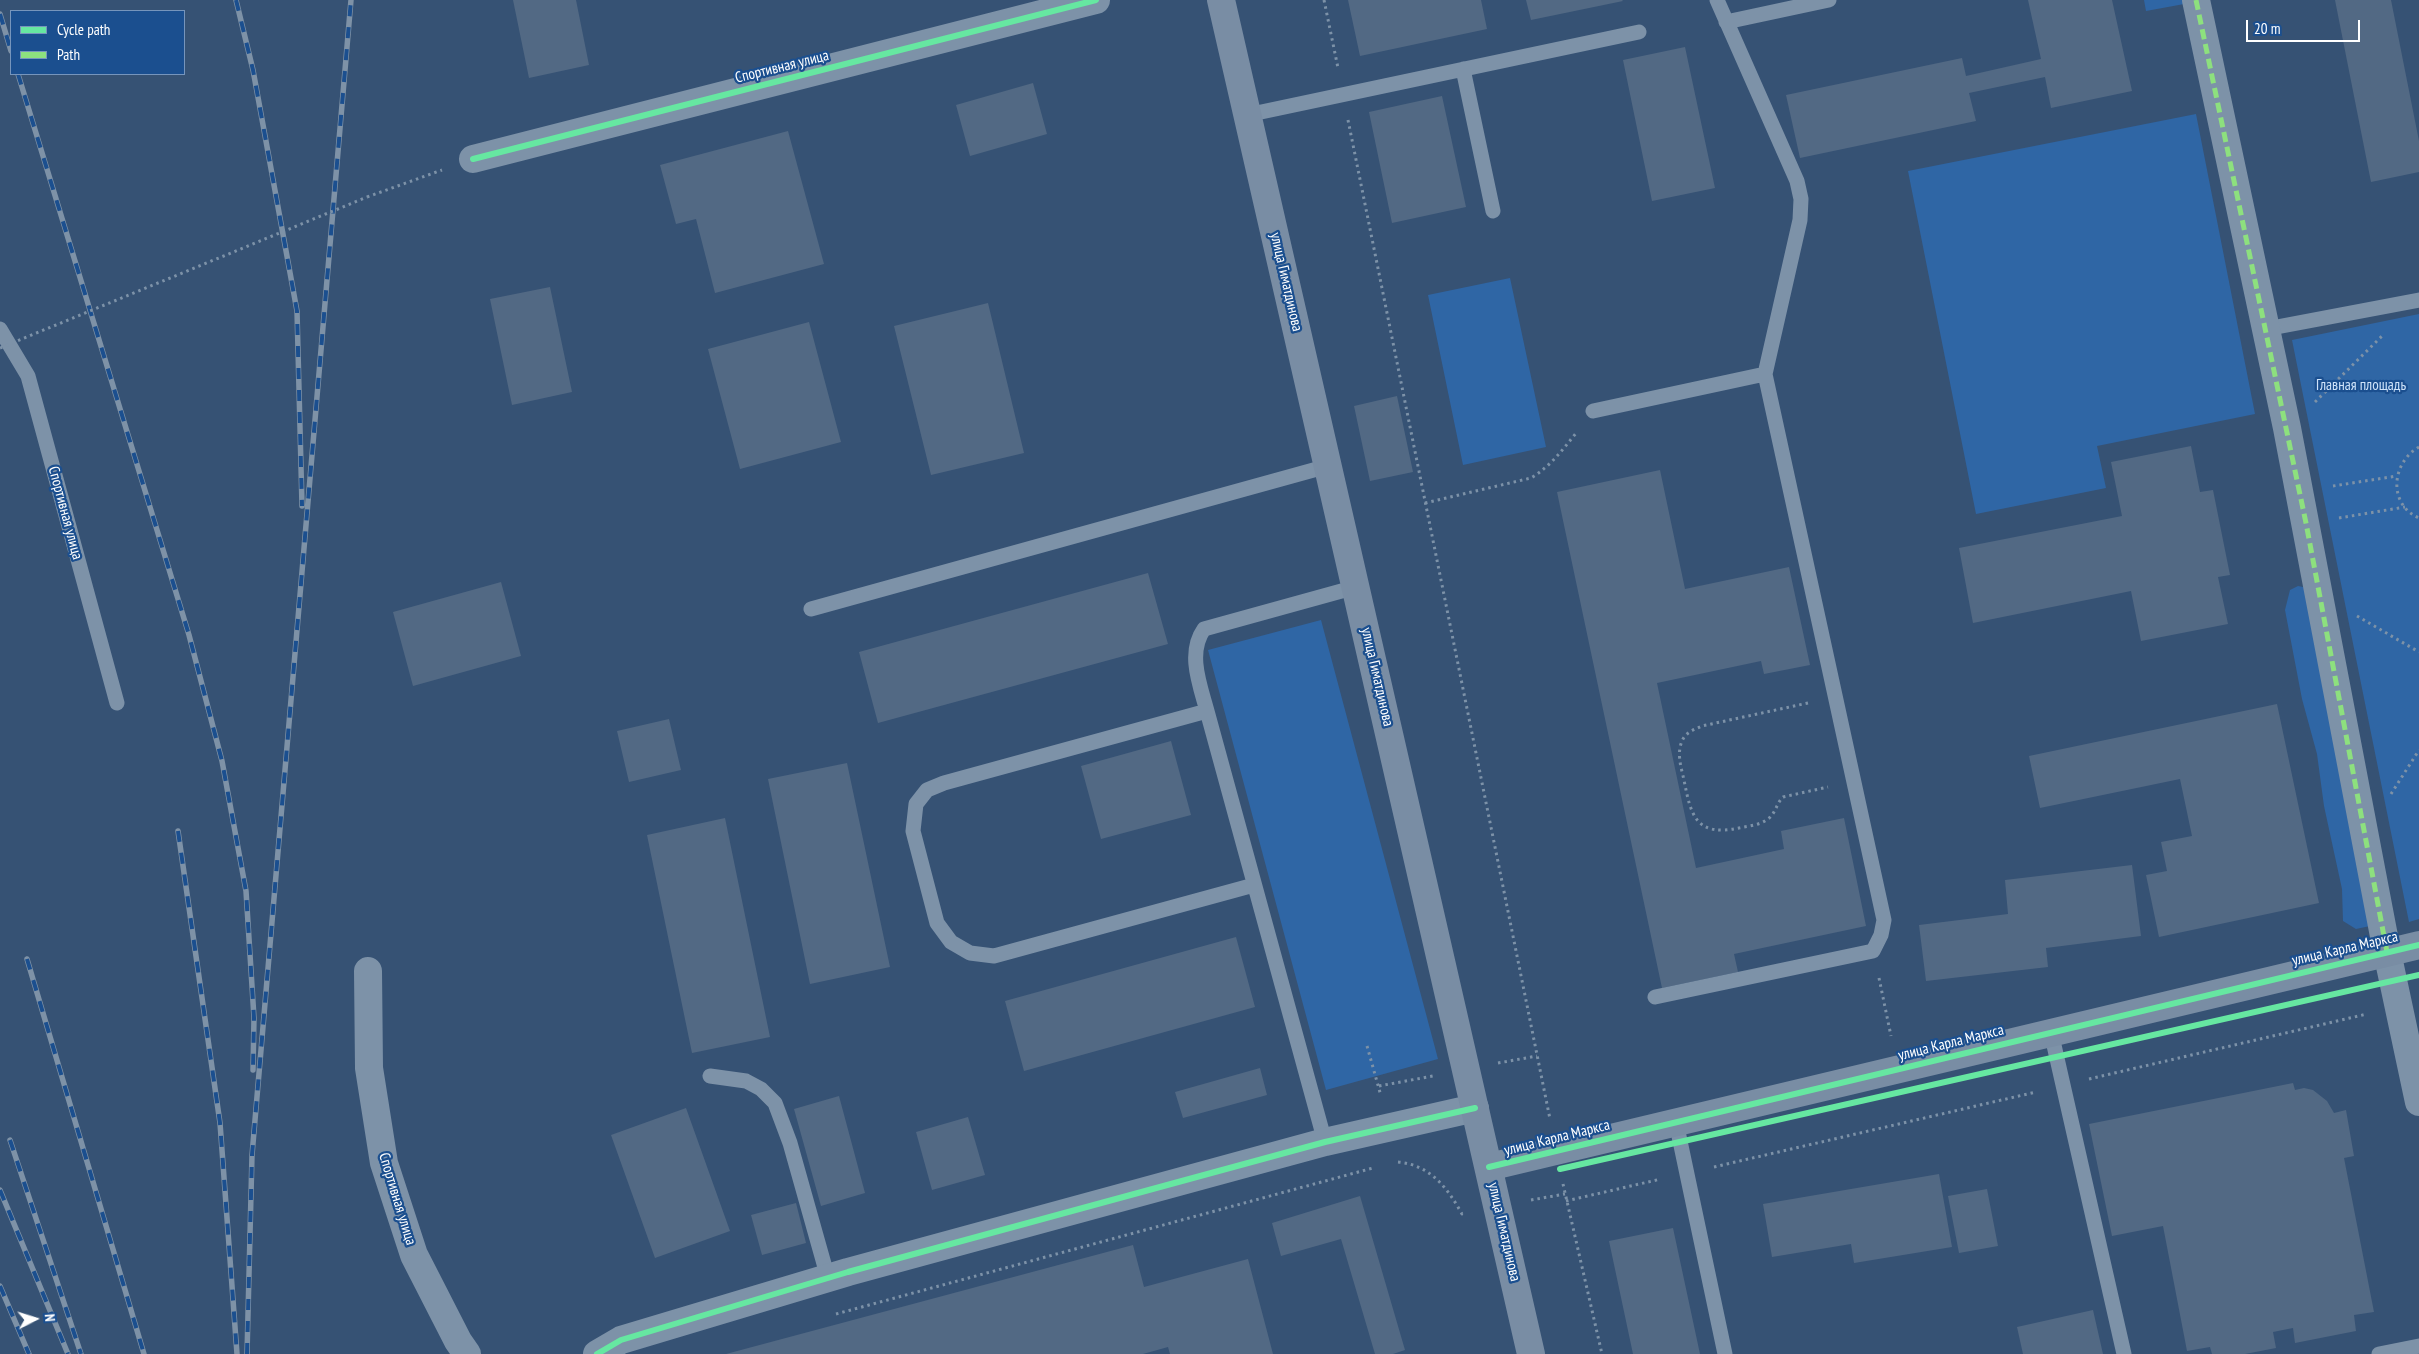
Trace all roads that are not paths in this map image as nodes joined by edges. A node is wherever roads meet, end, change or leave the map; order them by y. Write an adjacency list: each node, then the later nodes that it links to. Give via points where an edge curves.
1 (1096, 0): 10 (street, Спортивная улица)
2 (1221, 0): 9 (main road, улица Гиматдинова)
3 (1717, 0): 6 (lane)
4 (1830, 0): 6 (lane)
5 (2196, 0): 14 (street)
6 (1726, 22): 15 (lane, via 1797,181 1801,199 1798,233)
7 (1639, 32): 8 (lane)
8 (1463, 69): 9 (lane); 11 (lane)
9 (1247, 115): 17 (main road, улица Гиматдинова)
10 (473, 159)
11 (1494, 211)
12 (2419, 300): 14 (lane)
13 (0, 329): 20 (lane, Спортивная улица, via 28,376)
14 (2266, 329): 24 (street, via 2288,428)
15 (1765, 374): 16 (lane); 26 (lane, via 1884,920 1881,936 1873,951)
16 (1593, 412)
17 (1328, 466): 18 (main road, улица Гиматдинова); 19 (lane)
18 (1356, 587): 21 (lane, via 1204,629 1198,644 1196,671); 30 (main road, улица Гиматдинова)
19 (811, 609)
20 (117, 703)
21 (1207, 711): 22 (lane); 22 (lane, via 944,783 927,790 916,804 913,831 938,923 951,942 970,953 994,956)
22 (1254, 885): 32 (lane)
23 (2419, 945): 24 (main road, улица Карла Маркса)
24 (2387, 952): 27 (main road, улица Карла Маркса); 29 (street)
25 (368, 971): 36 (street, Спортивная улица, via 369,1068 384,1163 414,1255)
26 (1654, 997)
27 (2051, 1032): 31 (main road, улица Карла Маркса); 40 (lane)
28 (710, 1076): 34 (lane, via 746,1081 761,1089 775,1103 790,1143)
29 (2419, 1102)
30 (1475, 1108): 32 (street); 33 (main road, улица Гиматдинова)
31 (1676, 1122): 33 (main road, улица Карла Маркса); 39 (lane)
32 (1324, 1142): 34 (street)
33 (1489, 1167): 38 (main road, улица Гиматдинова)
34 (828, 1278): 37 (street, via 621,1340)
35 (2419, 1346): 41 (lane)
36 (467, 1354)
37 (597, 1354)
38 (1531, 1354)
39 (1725, 1354)
40 (2124, 1354)
41 (2379, 1354)

